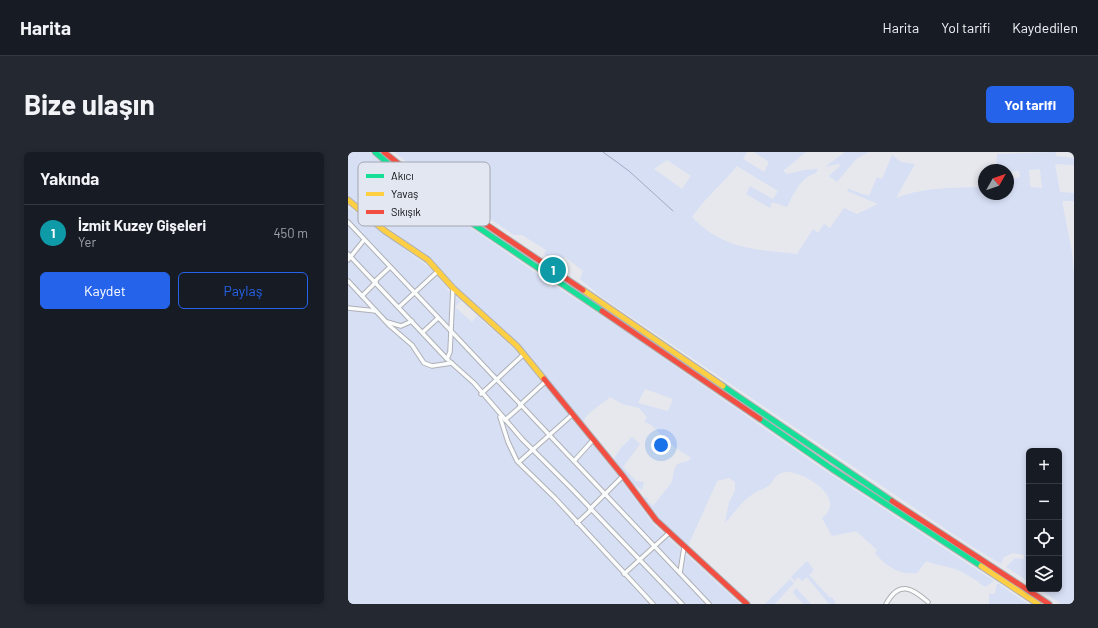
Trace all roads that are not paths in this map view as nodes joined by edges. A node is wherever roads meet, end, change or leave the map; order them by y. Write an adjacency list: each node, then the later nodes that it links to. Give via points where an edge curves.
1 (376, 152): 3 (main road)
2 (384, 152): 4 (main road)
3 (387, 162)
4 (396, 162)
5 (348, 200): 7 (main road)
6 (348, 204): 8 (main road)
7 (358, 208)
8 (358, 212)
9 (348, 222): 14 (street)
10 (377, 226): 17 (main road)
11 (379, 226): 17 (main road, via 428,260)
12 (476, 226): 63 (main road, via 832,469)
13 (488, 226): 64 (main road, via 836,464)
14 (364, 240): 15 (street); 16 (street)
15 (349, 257): 19 (street)
16 (390, 267): 19 (street); 21 (street)
17 (438, 272): 20 (main road); 21 (street)
18 (348, 281): 22 (street)
19 (375, 282): 22 (street); 23 (street)
20 (453, 290): 29 (street); 31 (main road)
21 (415, 293): 23 (street); 26 (street)
22 (362, 296): 25 (street)
23 (399, 307): 27 (street)
24 (348, 308): 25 (street)
25 (376, 311): 28 (street)
26 (438, 318): 29 (street); 30 (street)
27 (412, 321): 28 (street, via 401,326); 30 (street)
28 (386, 322): 33 (street, via 412,345 424,364 432,366)
29 (451, 331): 32 (street); 34 (street)
30 (423, 332): 32 (street)
31 (523, 355): 34 (street); 35 (main road)
32 (447, 359): 33 (street)
33 (452, 363): 36 (street, via 474,383)
34 (496, 380): 36 (street); 37 (street)
35 (545, 382): 37 (street); 39 (main road)
36 (481, 394): 38 (street)
37 (520, 405): 40 (street); 41 (street)
38 (500, 414): 40 (street); 45 (street, via 508,442)
39 (572, 415): 41 (street); 42 (main road)
40 (505, 420): 43 (street)
41 (550, 435): 43 (street); 44 (street)
42 (593, 441): 44 (street); 46 (main road)
43 (534, 450): 45 (street); 48 (street)
44 (574, 461): 47 (street)
45 (519, 462): 49 (street)
46 (622, 477): 47 (street); 50 (main road)
47 (605, 494): 48 (street); 51 (street)
48 (591, 509): 49 (street); 53 (street)
49 (578, 523): 55 (street)
50 (668, 534): 51 (street); 52 (main road)
51 (654, 546): 53 (street); 54 (street)
52 (683, 548): 54 (street); 60 (main road); 61 (main road)
53 (638, 560): 55 (street); 58 (street)
54 (680, 573): 59 (street)
55 (624, 574): 57 (street)
56 (928, 602): 62 (street, via 917,592 903,588 895,592)
57 (653, 604)
58 (682, 604)
59 (710, 604)
60 (742, 604)
61 (747, 604)
62 (886, 604)
63 (1038, 604)
64 (1049, 604)

